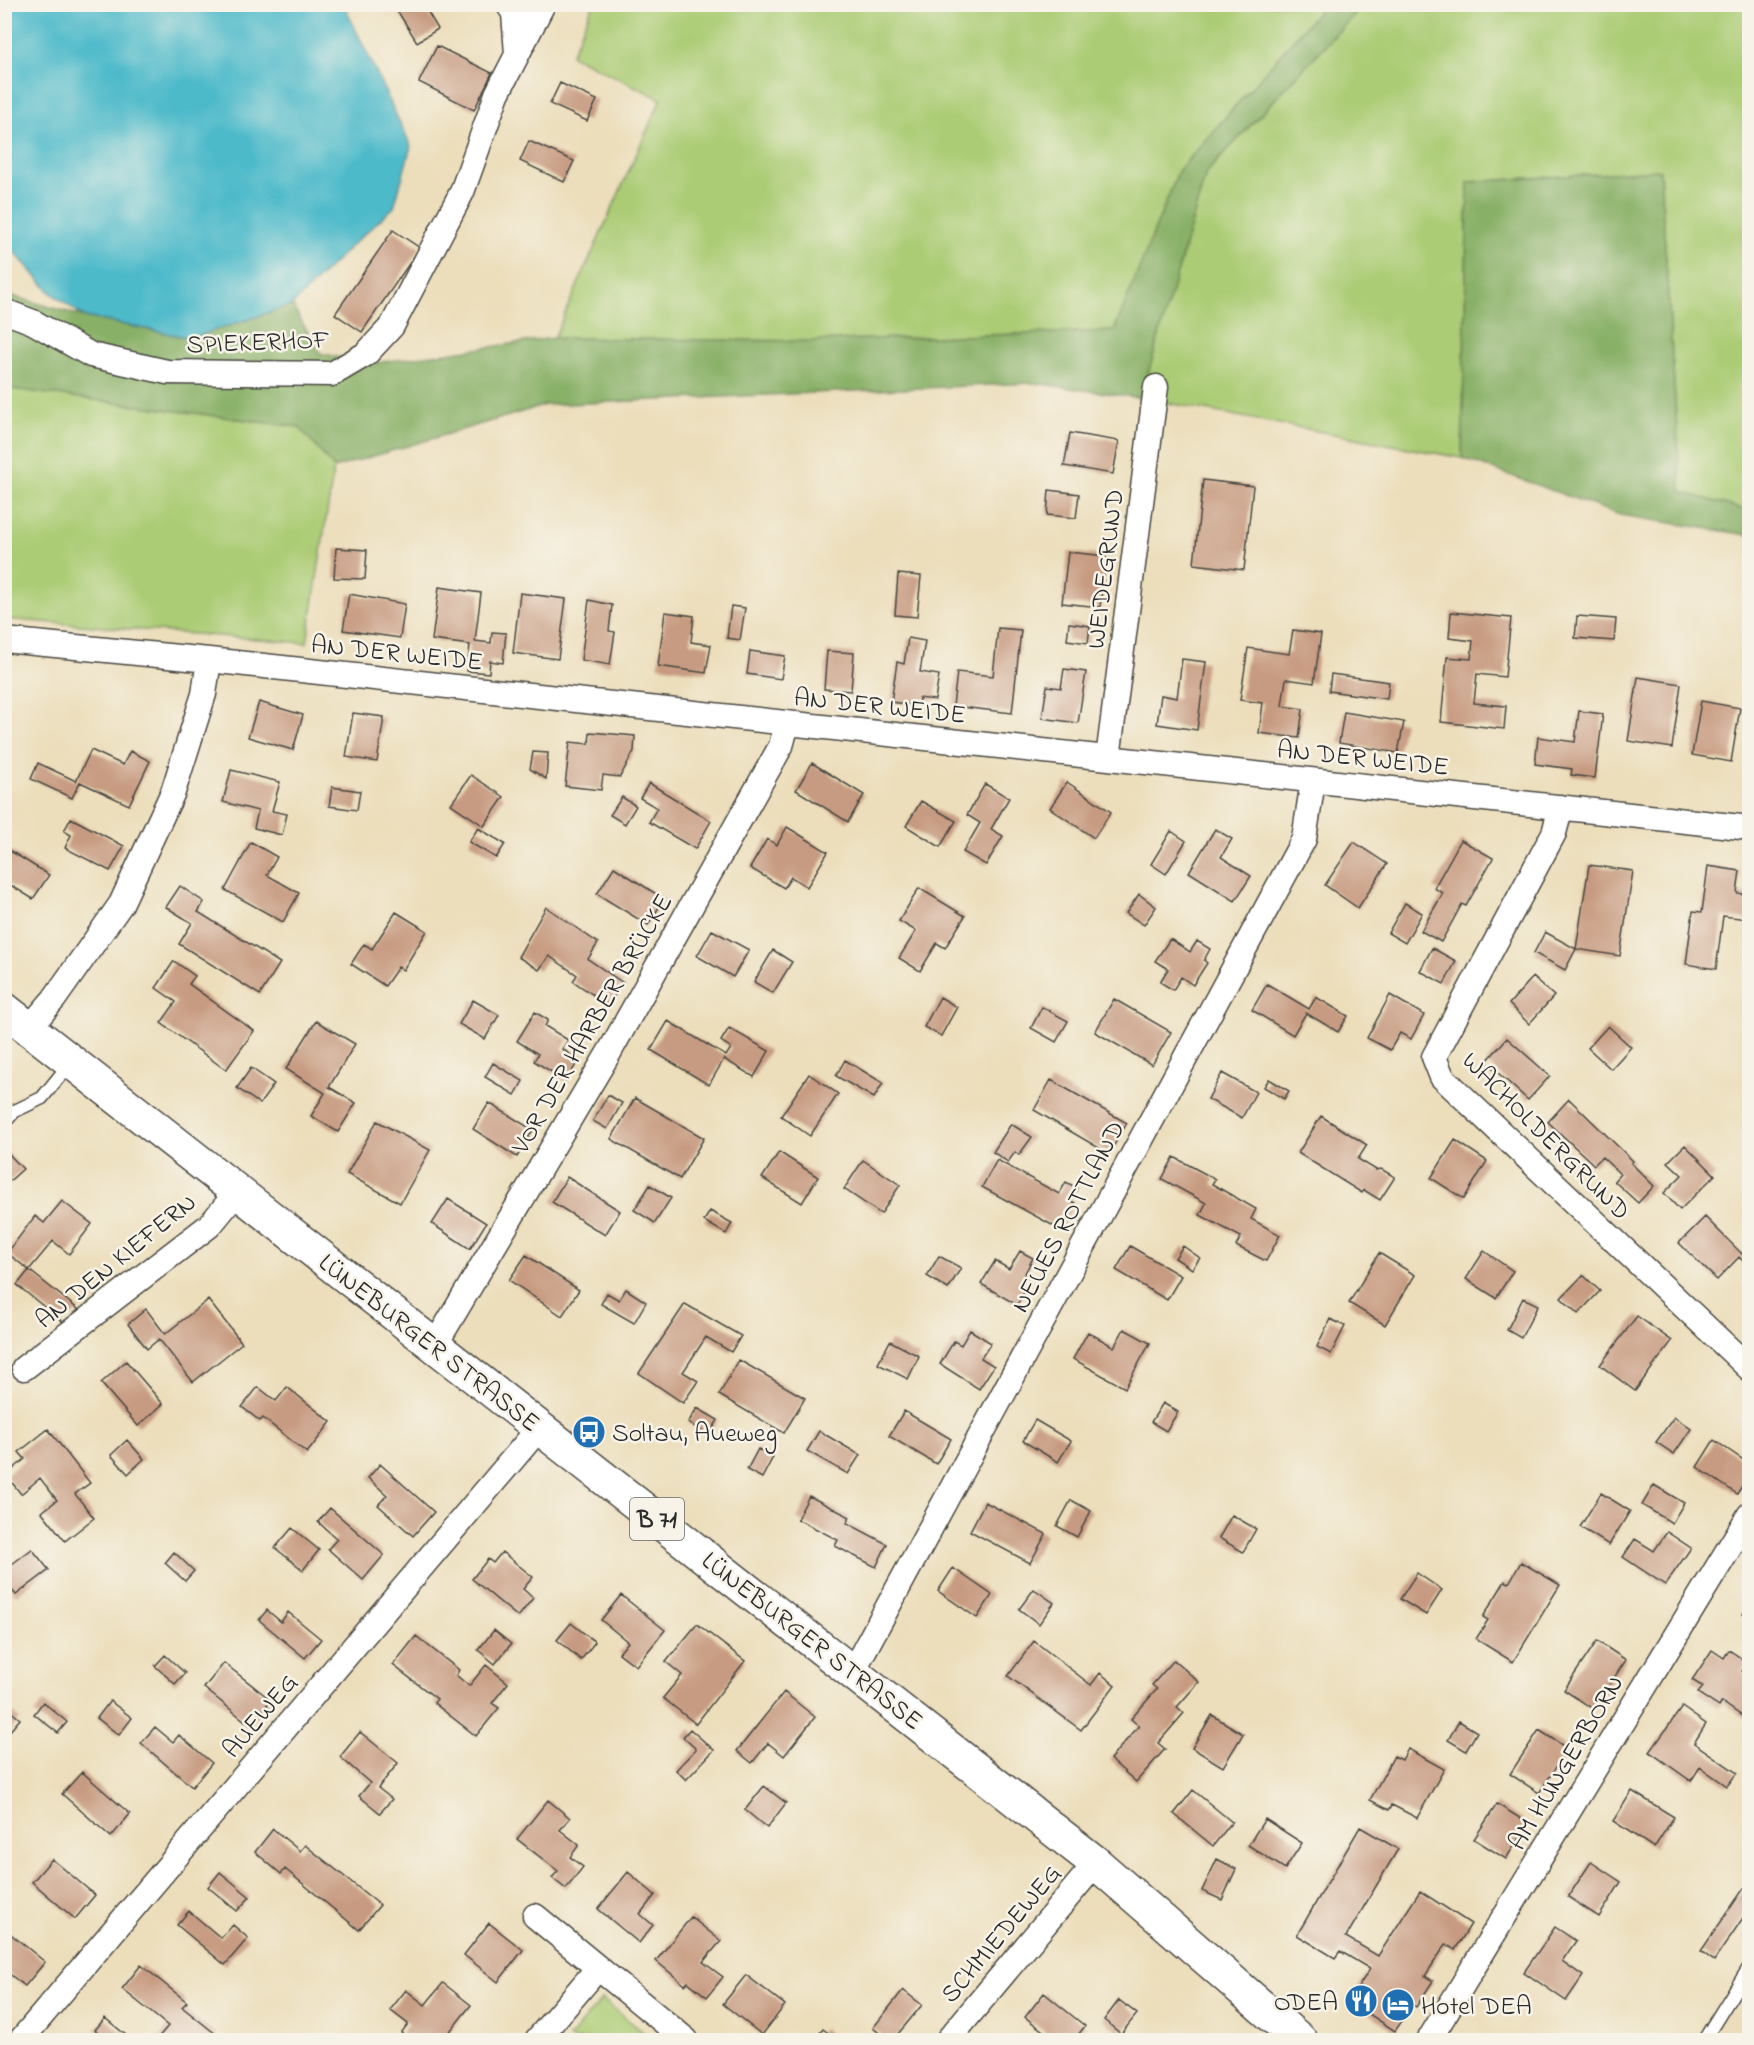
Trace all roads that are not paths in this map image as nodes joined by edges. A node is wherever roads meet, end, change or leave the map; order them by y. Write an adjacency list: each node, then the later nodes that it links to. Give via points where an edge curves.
1 (508, 4): 3 (street, via 514,13)
2 (543, 4): 3 (street, SPIEKERHOF)
3 (517, 57): 4 (street, SPIEKERHOF, via 497,94 462,192 392,326 366,354 332,374 167,372 91,355 33,322)
4 (4, 311)
5 (1156, 387): 9 (street, WEIDEGRUND)
6 (4, 640): 7 (street, AN DER WEIDE)
7 (209, 660): 8 (street, AN DER WEIDE); 13 (street, via 204,694 173,792 121,904 54,999)
8 (787, 724): 9 (street, AN DER WEIDE); 17 (street, VOR DER HARBER BRÜCKE, via 781,746 610,1051)
9 (1108, 758): 10 (street, AN DER WEIDE)
10 (1312, 781): 11 (street, AN DER WEIDE); 22 (street, NEUES ROTTLAND, via 1304,839)
11 (1561, 807): 12 (street, AN DER WEIDE); 19 (street, WACHOLDERGRUND, via 1554,833 1434,1057 1442,1077)
12 (1749, 828)
13 (17, 1018): 14 (main road, LÜNEBURGER STRASSE / B 71)
14 (71, 1061): 15 (lane, via 42,1098 15,1111); 16 (main road, LÜNEBURGER STRASSE / B 71)
15 (4, 1124)
16 (238, 1191): 17 (main road, LÜNEBURGER STRASSE / B 71); 18 (street, AN DEN KIEFERN, via 210,1225)
17 (435, 1345): 20 (main road, LÜNEBURGER STRASSE / B 71)
18 (24, 1368)
19 (1749, 1369)
20 (540, 1427): 22 (main road, LÜNEBURGER STRASSE / B 71); 27 (street, AUEWEG)
21 (1749, 1514): 32 (street, AM HUNGERBORN)
22 (853, 1671): 23 (main road, LÜNEBURGER STRASSE / B 71)
23 (1096, 1863): 30 (street, SCHMIEDEWEG); 31 (main road, LÜNEBURGER STRASSE / B 71)
24 (536, 1916): 26 (street)
25 (1749, 1966): 33 (lane)
26 (598, 1968): 28 (street); 29 (street)
27 (21, 2040)
28 (537, 2040)
29 (686, 2040)
30 (948, 2040)
31 (1300, 2040)
32 (1429, 2040)
33 (1704, 2040)

